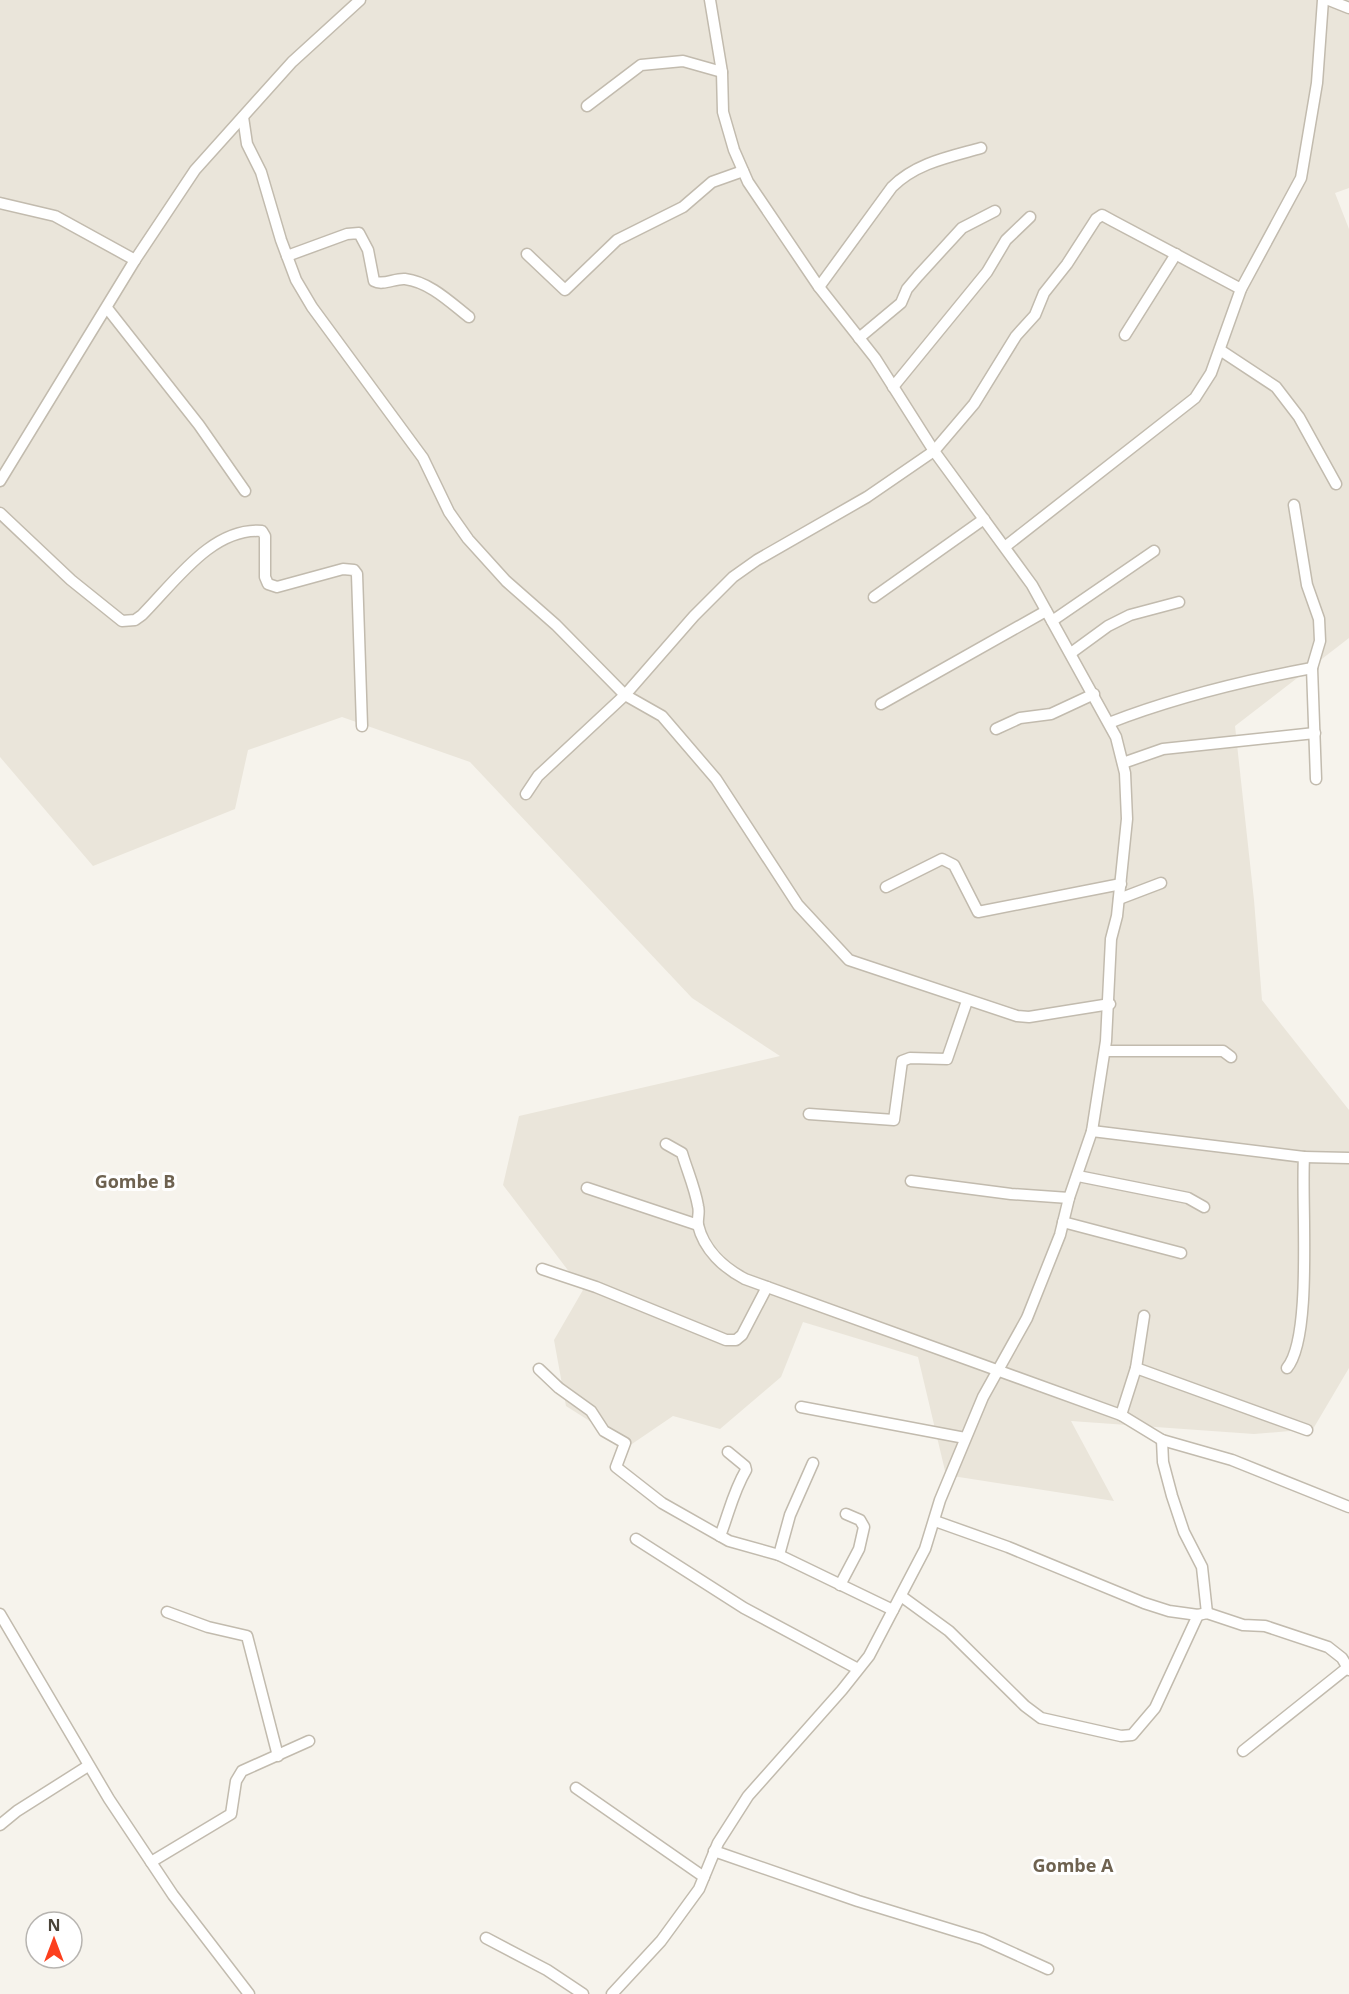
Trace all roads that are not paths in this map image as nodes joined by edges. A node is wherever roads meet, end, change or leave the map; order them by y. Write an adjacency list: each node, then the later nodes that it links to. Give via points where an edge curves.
1 (360, 0): 8 (street, via 292,62)
2 (710, 0): 6 (street)
3 (1323, 0): 19 (street, via 1317,83 1301,178)
4 (1329, 0): 5 (street)
5 (1349, 8)
6 (722, 72): 7 (street, via 683,61 641,65); 10 (street, via 723,112)
7 (587, 106)
8 (243, 117): 16 (street, via 247,144 261,172); 17 (street, via 195,170)
9 (981, 148): 18 (street, via 906,174 892,187)
10 (742, 171): 14 (street, via 712,182 683,207 617,240 565,290); 18 (street)
11 (0, 203): 17 (street, via 55,216)
12 (994, 211): 23 (street, via 962,228 907,289 901,303)
13 (1030, 217): 25 (street, via 1006,240 987,272)
14 (527, 254)
15 (1176, 254): 19 (street); 22 (street); 26 (street, via 1102,216 1096,219 974,404)
16 (287, 256): 21 (street, via 359,233 368,250 374,281 416,282); 40 (street, via 312,308 423,458 458,528 506,581)
17 (135, 260): 20 (street)
18 (819, 287): 23 (street)
19 (1241, 289): 24 (street)
20 (107, 308): 27 (street); 29 (street, via 187,409)
21 (469, 317)
22 (1125, 335)
23 (859, 338): 25 (street)
24 (1220, 350): 28 (street, via 1276,387 1299,417); 33 (street, via 1195,398)
25 (893, 387): 26 (street)
26 (934, 451): 32 (street); 40 (street, via 733,577)
27 (0, 481)
28 (1336, 484)
29 (245, 491)
30 (1294, 505): 39 (street, via 1307,585 1319,620 1320,641)
31 (0, 513): 44 (street, via 71,580 122,621 142,615 214,543 236,533 262,531 265,577 268,584 277,587 343,569 354,570)
32 (984, 519): 33 (street); 35 (street)
33 (1006, 546): 37 (street)
34 (1154, 550): 37 (street)
35 (874, 597)
36 (1179, 602): 38 (street, via 1130,615)
37 (1049, 616): 38 (street); 42 (street)
38 (1071, 653): 41 (street)
39 (1312, 668): 43 (street, via 1227,684 1166,701); 46 (street)
40 (626, 694): 49 (street, via 538,776); 54 (street, via 662,716 716,779 798,905 849,960)
41 (1094, 694): 43 (street); 45 (street, via 1051,714 1020,718)
42 (881, 704)
43 (1109, 723): 47 (street)
44 (362, 726)
45 (996, 729)
46 (1315, 733): 47 (street, via 1163,749); 48 (street)
47 (1123, 763): 50 (street, via 1127,819)
48 (1316, 779)
49 (526, 794)
50 (1121, 884): 52 (street, via 978,912 954,865 942,859); 53 (street)
51 (1161, 884): 53 (street)
52 (886, 887)
53 (1119, 899): 55 (street, via 1111,939)
54 (967, 1001): 55 (street, via 1029,1017); 58 (street, via 947,1059 902,1061 894,1120)
55 (1110, 1005): 56 (street)
56 (1105, 1052): 57 (street, via 1223,1051); 59 (street)
57 (1231, 1057)
58 (809, 1114)
59 (1092, 1131): 61 (street); 63 (street)
60 (666, 1144): 69 (street, via 682,1153 699,1208)
61 (1304, 1157): 62 (street); 75 (street, via 1302,1313 1297,1345)
62 (1349, 1158)
63 (1078, 1176): 66 (street); 67 (street, via 1188,1198)
64 (911, 1181): 66 (street)
65 (587, 1188): 69 (street)
66 (1069, 1198): 68 (street)
67 (1204, 1207)
68 (1063, 1221): 70 (street); 77 (street, via 1027,1318)
69 (698, 1225): 72 (street, via 720,1263)
70 (1181, 1253)
71 (542, 1269): 72 (street, via 726,1340 742,1335)
72 (767, 1287): 77 (street)
73 (1144, 1316): 74 (street)
74 (1136, 1368): 79 (street); 80 (street)
75 (1287, 1368)
76 (539, 1369): 88 (street, via 591,1411 604,1431 625,1443 616,1467 662,1503)
77 (998, 1370): 79 (street); 81 (street)
78 (801, 1407): 81 (street)
79 (1121, 1415): 82 (street)
80 (1307, 1430)
81 (965, 1438): 87 (street)
82 (1162, 1440): 85 (street, via 1232,1460); 96 (street, via 1162,1462 1172,1496 1202,1567)
83 (728, 1452): 88 (street, via 746,1470 729,1502)
84 (813, 1464): 90 (street, via 790,1515)
85 (1349, 1507)
86 (846, 1514): 91 (street, via 860,1520 864,1527 859,1549)
87 (935, 1521): 92 (street); 96 (street, via 1144,1603 1169,1611)
88 (720, 1536): 90 (street)
89 (636, 1539): 97 (street, via 744,1608)
90 (779, 1556): 91 (street)
91 (840, 1585): 93 (street)
92 (901, 1596): 93 (street); 96 (street, via 949,1630 1041,1718 1121,1736 1132,1735 1155,1708)
93 (893, 1610): 97 (street)
94 (167, 1612): 101 (street, via 208,1628 247,1636)
95 (0, 1614): 102 (street)
96 (1203, 1614): 98 (street, via 1244,1625 1265,1626 1328,1647)
97 (858, 1669): 105 (street, via 764,1776 731,1819)
98 (1348, 1669): 100 (street)
99 (309, 1741): 101 (street)
100 (1243, 1751)
101 (278, 1756): 106 (street, via 242,1771 231,1814)
102 (88, 1766): 104 (street); 106 (street)
103 (576, 1788): 107 (street)
104 (0, 1825)
105 (714, 1851): 107 (street); 109 (street, via 982,1939)
106 (151, 1862): 110 (street)
107 (704, 1876): 112 (street, via 699,1889 661,1941)
108 (486, 1938): 111 (street)
109 (1048, 1969)
110 (249, 1994)
111 (583, 1994)
112 (612, 1994)

